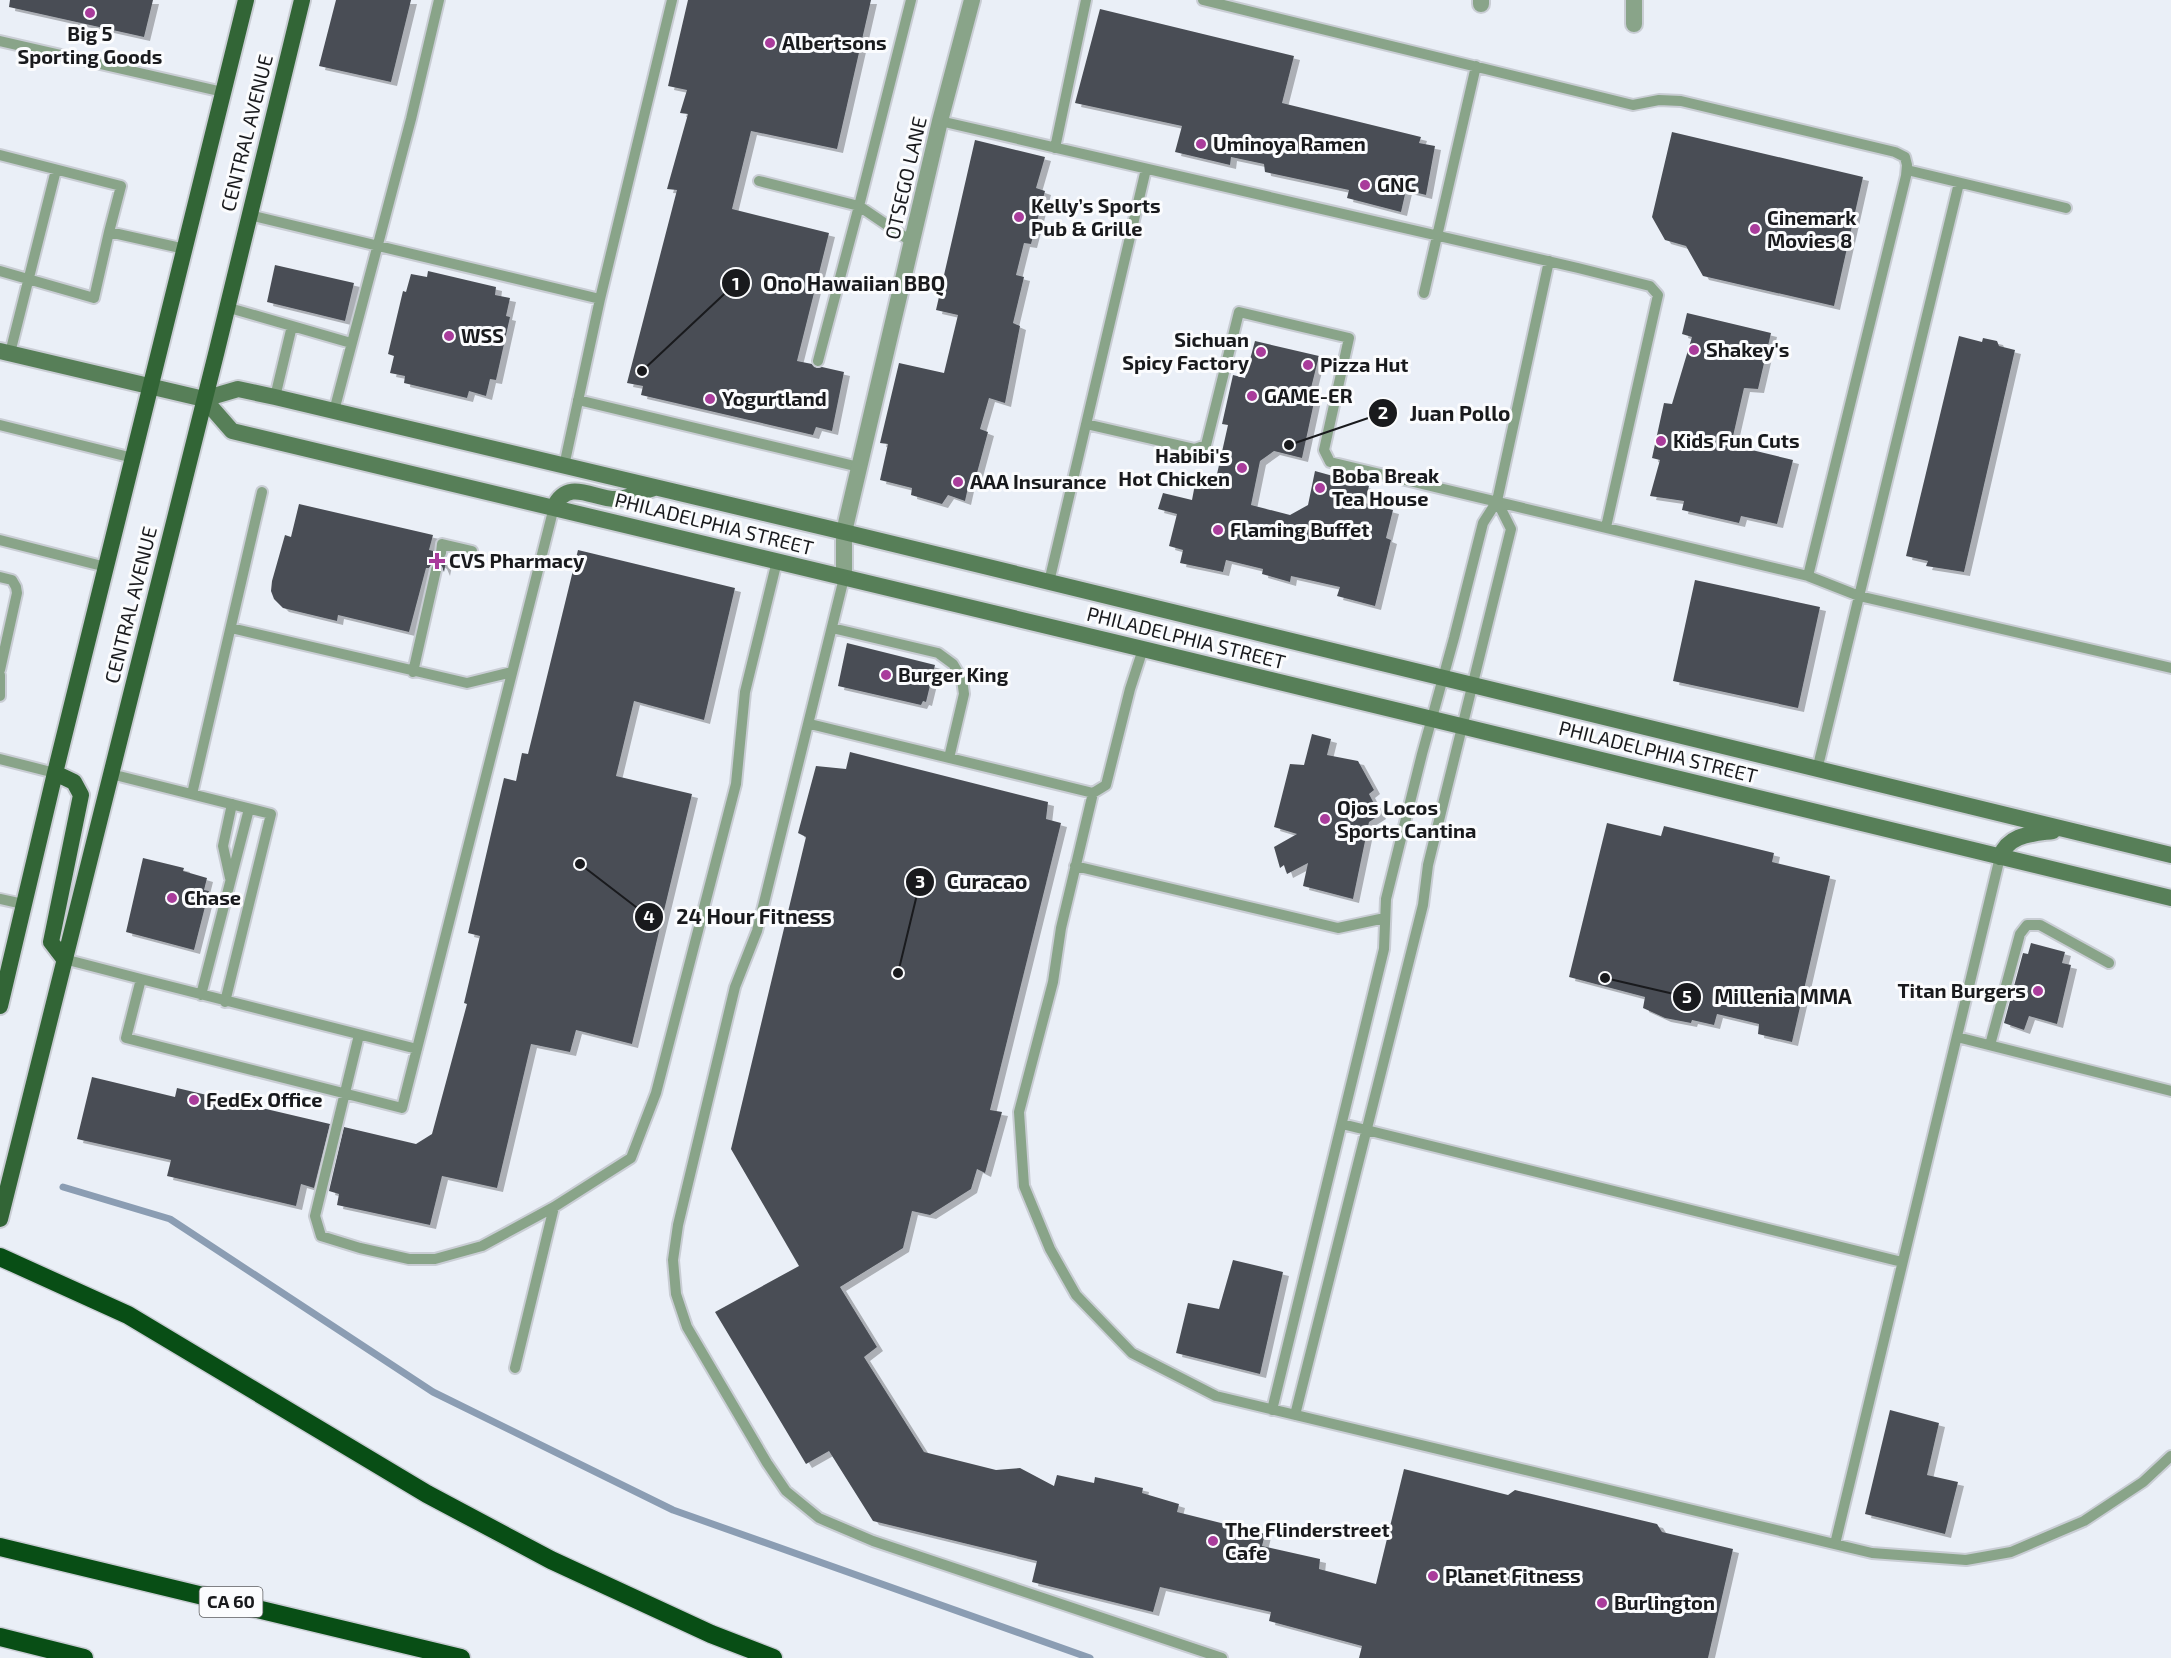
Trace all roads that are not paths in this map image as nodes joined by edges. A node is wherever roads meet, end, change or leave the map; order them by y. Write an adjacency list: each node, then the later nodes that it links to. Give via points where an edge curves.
1 (246, 0): 13 (main road, CENTRAL AVENUE)
2 (302, 0): 24 (main road, CENTRAL AVENUE)
3 (439, 0): 28 (lane)
4 (672, 0): 34 (lane)
5 (911, 0): 22 (lane)
6 (972, 0): 14 (street, OTSEGO LANE)
7 (1086, 0): 15 (lane)
8 (1203, 0): 12 (lane)
9 (1635, 0): 10 (street)
10 (1634, 24)
11 (0, 41): 13 (lane)
12 (1476, 66): 19 (lane, via 1633,105 1681,101 1895,152 1905,157); 26 (lane)
13 (223, 92): 29 (main road, CENTRAL AVENUE)
14 (940, 121): 15 (lane); 27 (street, OTSEGO LANE)
15 (1055, 148): 17 (lane)
16 (0, 155): 18 (lane)
17 (1146, 169): 26 (lane); 45 (lane)
18 (56, 170): 25 (lane, via 121,186); 32 (lane)
19 (1907, 170): 21 (lane); 62 (lane)
20 (759, 182): 22 (lane)
21 (1959, 183): 23 (lane); 66 (lane)
22 (859, 206): 27 (lane); 39 (lane)
23 (2066, 208)
24 (249, 215): 28 (lane); 35 (main road, CENTRAL AVENUE)
25 (109, 232): 29 (lane); 32 (lane, via 94,298)
26 (1436, 235): 30 (lane); 33 (lane)
27 (912, 242): 49 (street, OTSEGO LANE)
28 (377, 246): 34 (lane); 37 (lane)
29 (185, 249): 40 (main road, CENTRAL AVENUE)
30 (1549, 261): 52 (lane); 54 (lane, via 1650,286 1658,295)
31 (0, 271): 32 (lane)
32 (29, 278): 38 (lane)
33 (1424, 293)
34 (600, 299): 43 (lane)
35 (226, 307): 36 (lane); 42 (main road, CENTRAL AVENUE)
36 (291, 326): 37 (lane); 41 (lane)
37 (351, 343): 44 (lane)
38 (5, 352): 40 (main road)
39 (818, 361)
40 (152, 386): 42 (main road); 47 (main road, CENTRAL AVENUE)
41 (275, 397): 42 (main road, PHILADELPHIA STREET, via 238,389); 44 (main road, PHILADELPHIA STREET)
42 (204, 399): 53 (main road, PHILADELPHIA STREET, via 232,431); 84 (main road, CENTRAL AVENUE)
43 (578, 400): 48 (lane); 49 (lane)
44 (334, 411): 48 (main road, PHILADELPHIA STREET)
45 (1086, 424): 52 (lane, via 1195,449 1206,445 1239,312 1349,338 1323,450 1330,462); 65 (lane)
46 (0, 425): 47 (lane)
47 (133, 458): 60 (main road, CENTRAL AVENUE)
48 (564, 466): 50 (main road, PHILADELPHIA STREET)
49 (859, 467): 55 (street, OTSEGO LANE)
50 (655, 487): 53 (main road, via 616,499 582,491 568,493); 55 (main road, PHILADELPHIA STREET)
51 (262, 492): 67 (lane)
52 (1497, 501): 54 (lane); 74 (lane, via 1483,523); 75 (lane, via 1511,529)
53 (554, 507): 59 (main road, PHILADELPHIA STREET); 73 (lane)
54 (1606, 527): 62 (lane)
55 (844, 532): 64 (street, OTSEGO LANE); 65 (main road, PHILADELPHIA STREET)
56 (0, 540): 60 (lane)
57 (472, 551): 58 (lane, via 442,544)
58 (441, 553)
59 (777, 561): 64 (main road, PHILADELPHIA STREET); 112 (lane, via 745,692 736,784 656,1093 631,1158)
60 (106, 567): 83 (main road, CENTRAL AVENUE)
61 (436, 570): 72 (lane)
62 (1808, 576): 66 (lane)
63 (0, 577): 71 (lane, via 12,580 17,593)
64 (844, 578): 68 (lane); 69 (main road, PHILADELPHIA STREET)
65 (1049, 582): 74 (main road, PHILADELPHIA STREET)
66 (1859, 596): 70 (lane); 82 (lane)
67 (231, 628): 72 (lane); 86 (lane)
68 (832, 628): 78 (lane); 80 (lane, via 938,653 953,664 963,679 964,694)
69 (1143, 649): 77 (main road, PHILADELPHIA STREET); 85 (lane, via 1106,785)
70 (2171, 668)
71 (0, 672): 76 (lane)
72 (413, 672): 73 (lane, via 467,683)
73 (512, 672): 107 (lane)
74 (1443, 679): 75 (main road, PHILADELPHIA STREET); 77 (lane)
75 (1473, 687): 79 (lane); 82 (main road, PHILADELPHIA STREET)
76 (0, 692)
77 (1433, 719): 79 (main road, PHILADELPHIA STREET); 97 (lane, via 1386,899)
78 (810, 724): 80 (lane); 126 (lane, via 757,931 735,987 678,1225 673,1260 675,1294 687,1327 786,1491 819,1518 873,1541)
79 (1463, 726): 91 (main road, PHILADELPHIA STREET); 111 (lane)
80 (949, 758): 85 (lane)
81 (0, 759): 83 (lane)
82 (1817, 770): 89 (main road, PHILADELPHIA STREET)
83 (55, 773): 96 (main road, CENTRAL AVENUE); 98 (main road, via 74,782 81,795 51,942)
84 (111, 774): 86 (lane); 98 (main road, CENTRAL AVENUE)
85 (1093, 793): 92 (lane)
86 (192, 794): 87 (lane)
87 (232, 804): 88 (lane); 93 (lane, via 223,846)
88 (249, 809): 93 (lane); 102 (lane, via 272,814)
89 (2066, 830): 90 (main road, PHILADELPHIA STREET); 91 (main road, via 2014,838 2004,846)
90 (2171, 855)
91 (2000, 857): 94 (main road, PHILADELPHIA STREET); 105 (lane)
92 (1075, 866): 97 (lane, via 1338,928); 117 (lane, via 1053,982 1019,1112 1024,1186 1050,1249 1076,1295 1132,1353 1216,1396)
93 (230, 881): 101 (lane)
94 (2171, 898)
95 (0, 899): 96 (lane)
96 (23, 904): 103 (main road, CENTRAL AVENUE)
97 (1385, 918): 110 (lane, via 1384,949)
98 (64, 959): 100 (lane); 113 (main road, CENTRAL AVENUE)
99 (2109, 963): 106 (lane, via 2040,925 2027,925 2020,934)
100 (141, 979): 101 (lane); 109 (lane, via 126,1038)
101 (201, 995): 102 (lane)
102 (225, 1002): 104 (lane)
103 (0, 1006)
104 (359, 1035): 107 (lane); 109 (lane)
105 (1957, 1037): 106 (lane); 115 (lane)
106 (1990, 1045): 108 (lane)
107 (417, 1049): 109 (lane, via 402,1107)
108 (2171, 1090)
109 (346, 1093): 112 (lane, via 315,1216 321,1236 409,1259 435,1259 482,1246)
110 (1342, 1124): 111 (lane); 117 (lane)
111 (1366, 1129): 115 (lane); 118 (lane)
112 (554, 1207): 116 (lane)
113 (0, 1219)
114 (0, 1257): 125 (highway, via 128,1315 427,1494 541,1555 711,1634)
115 (1902, 1262): 120 (lane)
116 (515, 1368)
117 (1272, 1410): 118 (lane)
118 (1295, 1415): 120 (lane)
119 (2171, 1456): 120 (lane, via 2143,1482 2084,1521 2011,1552 1966,1560 1872,1553)
120 (1834, 1544)
121 (0, 1547): 124 (highway, CA 60)
122 (0, 1637): 123 (highway)
123 (84, 1658)
124 (462, 1658)
125 (773, 1658)
126 (1222, 1658)

